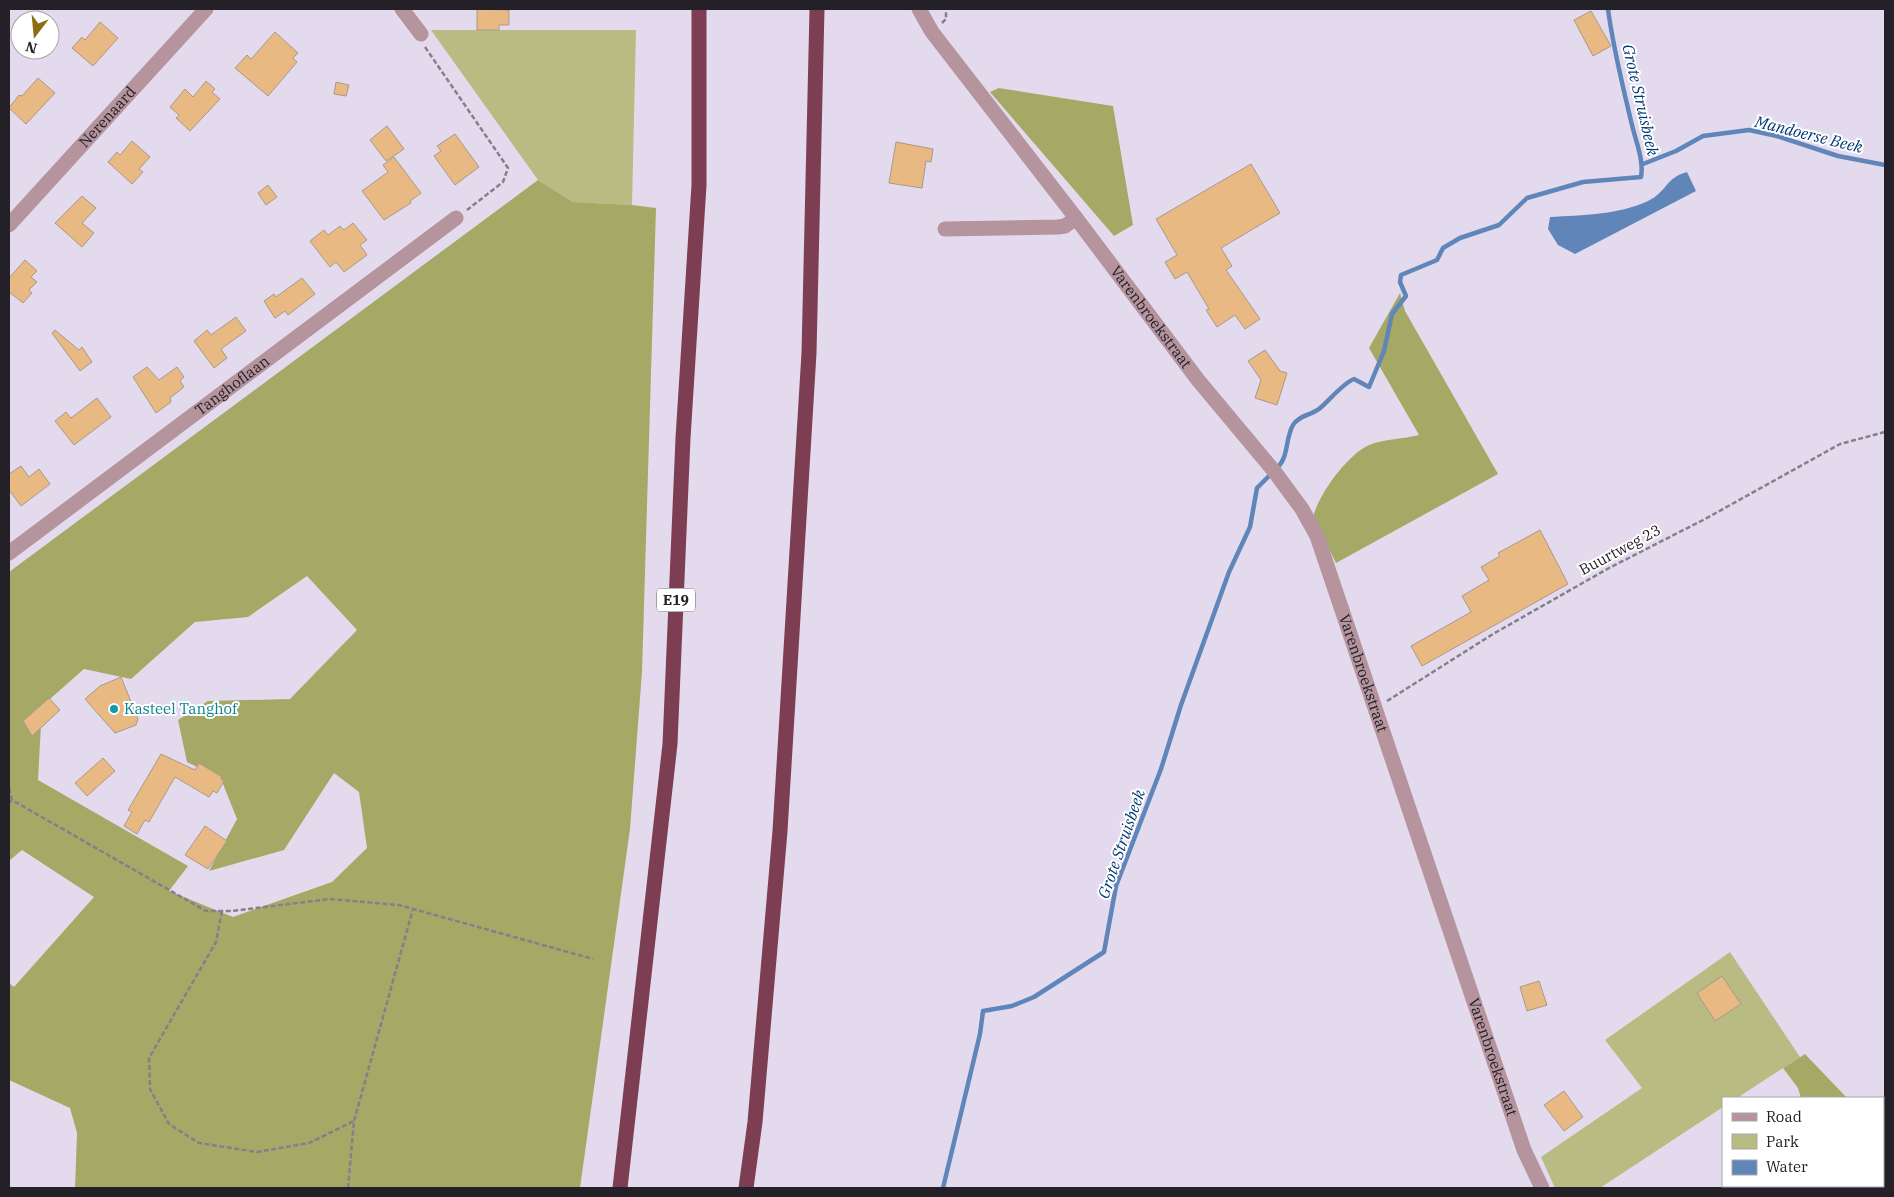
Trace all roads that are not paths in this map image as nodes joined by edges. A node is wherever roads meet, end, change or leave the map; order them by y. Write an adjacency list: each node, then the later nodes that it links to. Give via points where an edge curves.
1 (206, 9): 9 (street, Nerenaard)
2 (402, 9): 6 (street)
3 (699, 9): 12 (highway, E19, via 699,184 670,744)
4 (817, 9): 13 (highway, via 809,353 780,831 755,1122)
5 (919, 9): 8 (street, Varenbroekstraat, via 932,32)
6 (421, 34)
7 (456, 218): 11 (street, Tanghoflaan)
8 (1076, 218): 10 (street, via 1058,227); 14 (street, Varenbroekstraat, via 1198,380 1274,471 1317,536 1524,1150)
9 (9, 225)
10 (945, 229)
11 (9, 553)
12 (620, 1188)
13 (746, 1188)
14 (1542, 1188)

